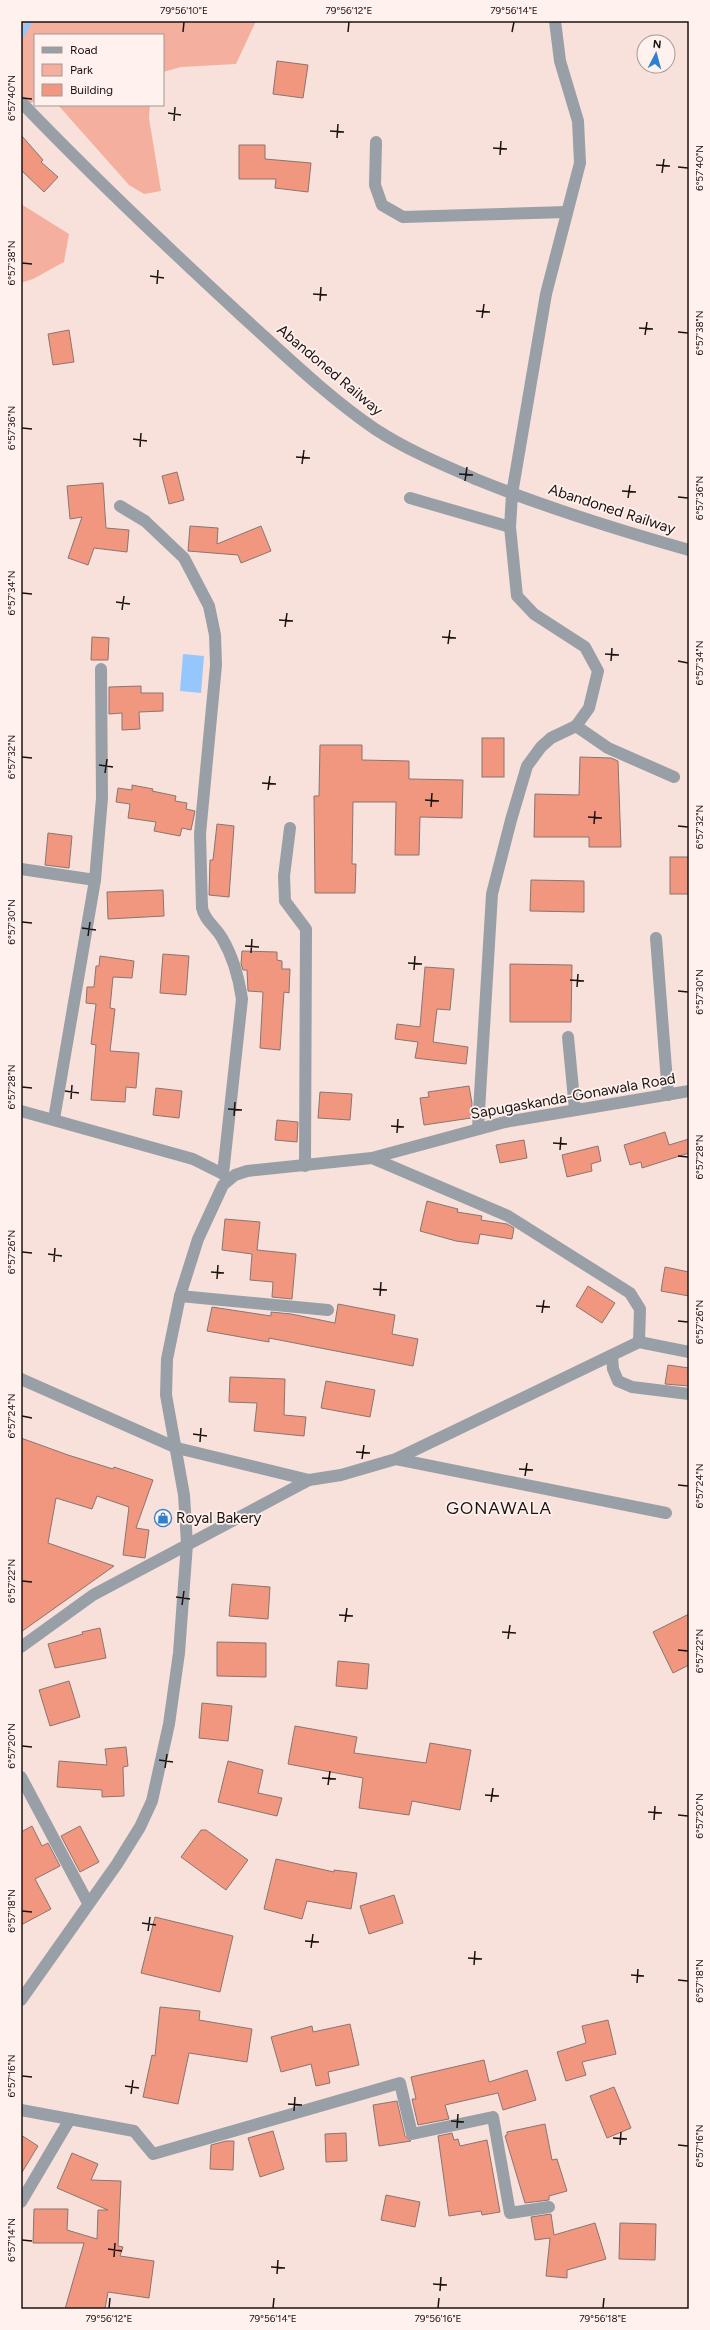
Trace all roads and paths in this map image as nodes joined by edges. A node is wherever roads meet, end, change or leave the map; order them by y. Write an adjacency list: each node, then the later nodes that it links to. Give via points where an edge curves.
1 (555, 21): 4 (street, via 560,61 578,121 580,163)
2 (24, 105): 5 (street, Abandoned Railway, via 119,202 228,303 304,372 375,429 434,462)
3 (376, 142): 4 (street, via 375,185 382,205 404,217)
4 (567, 212): 5 (street, via 546,294)
5 (512, 494): 8 (street); 9 (street, Abandoned Railway, via 624,532)
6 (410, 498): 8 (street)
7 (120, 506): 26 (street, via 145,521 184,558 209,606 215,635 216,665 200,834 202,908 204,917 222,938 240,982 242,999)
8 (510, 527): 11 (street, via 517,596 534,614 585,646 598,671 589,708)
9 (689, 550)
10 (101, 669): 15 (street, via 102,798)
11 (576, 726): 12 (street, via 608,748); 23 (street, via 551,738 527,766 510,820 494,886)
12 (674, 777)
13 (290, 828): 25 (street, via 284,876 285,901 306,929)
14 (21, 869): 15 (street)
15 (95, 880): 22 (street)
16 (656, 938): 19 (street)
17 (568, 1037): 20 (street)
18 (689, 1091): 19 (street, Sapugaskanda-Gonawala Road)
19 (668, 1095): 20 (street, Sapugaskanda-Gonawala Road)
20 (575, 1110): 23 (street, Sapugaskanda-Gonawala Road)
21 (21, 1111): 22 (street)
22 (54, 1119): 26 (street, via 193,1159)
23 (478, 1128): 24 (street, Sapugaskanda-Gonawala Road)
24 (372, 1158): 25 (street, Sapugaskanda-Gonawala Road); 29 (street, via 508,1216 630,1293 640,1309)
25 (305, 1166): 26 (street, Sapugaskanda-Gonawala Road, via 247,1171)
26 (226, 1177): 27 (street, via 198,1239)
27 (180, 1296): 28 (street); 34 (street, via 164,1380)
28 (328, 1310)
29 (638, 1342): 30 (street); 31 (street)
30 (689, 1352)
31 (612, 1356): 33 (street, via 613,1369 618,1381 632,1387); 35 (street)
32 (21, 1379): 34 (street)
33 (689, 1394)
34 (177, 1448): 36 (street); 38 (street, via 184,1495)
35 (396, 1459): 36 (street, via 341,1475); 37 (street)
36 (309, 1480): 38 (street)
37 (666, 1513)
38 (187, 1544): 39 (street, via 93,1595); 41 (street, via 179,1653 169,1724 152,1801 117,1864)
39 (21, 1646)
40 (21, 1777): 41 (street)
41 (88, 1903): 42 (street)
42 (21, 2000)
43 (21, 2110): 44 (street)
44 (70, 2119): 45 (street); 46 (street, via 134,2132 153,2154 400,2083 412,2134 493,2117 510,2213)
45 (21, 2202)
46 (549, 2207)

